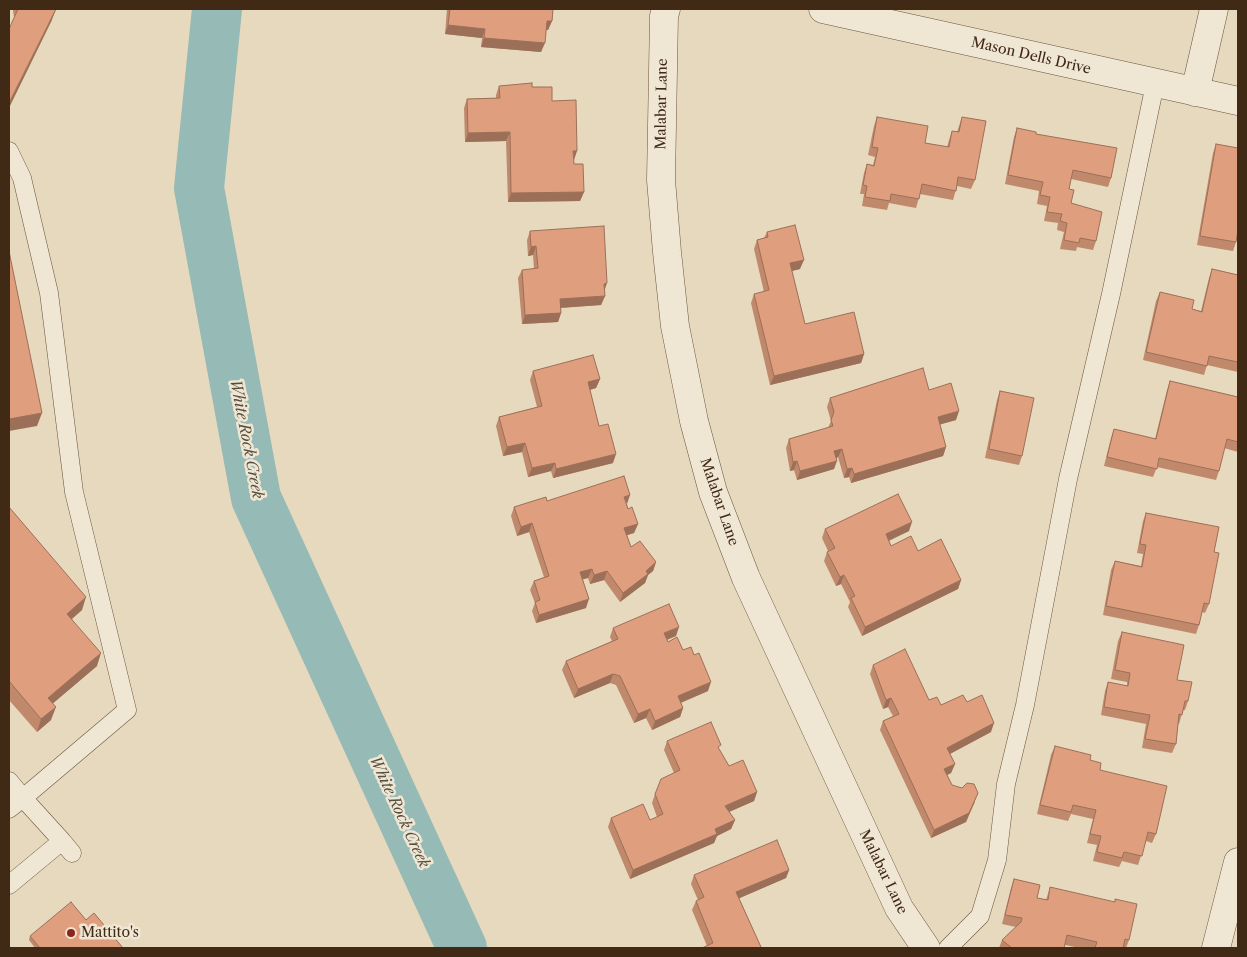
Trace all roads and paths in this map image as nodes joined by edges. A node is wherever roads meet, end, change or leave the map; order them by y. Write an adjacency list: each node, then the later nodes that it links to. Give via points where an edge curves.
1 (823, 9): 4 (street, Mason Dells Drive)
2 (1214, 9): 5 (street)
3 (665, 12): 13 (street, Malabar Lane, via 661,180 667,252 675,326 694,421 713,492 746,578 899,908)
4 (1155, 84): 5 (street, Mason Dells Drive); 14 (lane, via 1112,294 1066,488 1025,706 1006,784 997,860 980,916)
5 (1195, 92): 6 (street, Mason Dells Drive)
6 (1238, 101)
7 (9, 151): 9 (lane, via 22,178 49,293 74,492 126,710)
8 (9, 781): 9 (lane)
9 (23, 798): 10 (lane); 12 (lane, via 67,847)
10 (9, 809)
11 (1238, 862): 15 (street)
12 (9, 885)
13 (926, 948)
14 (948, 948)
15 (1216, 948)

